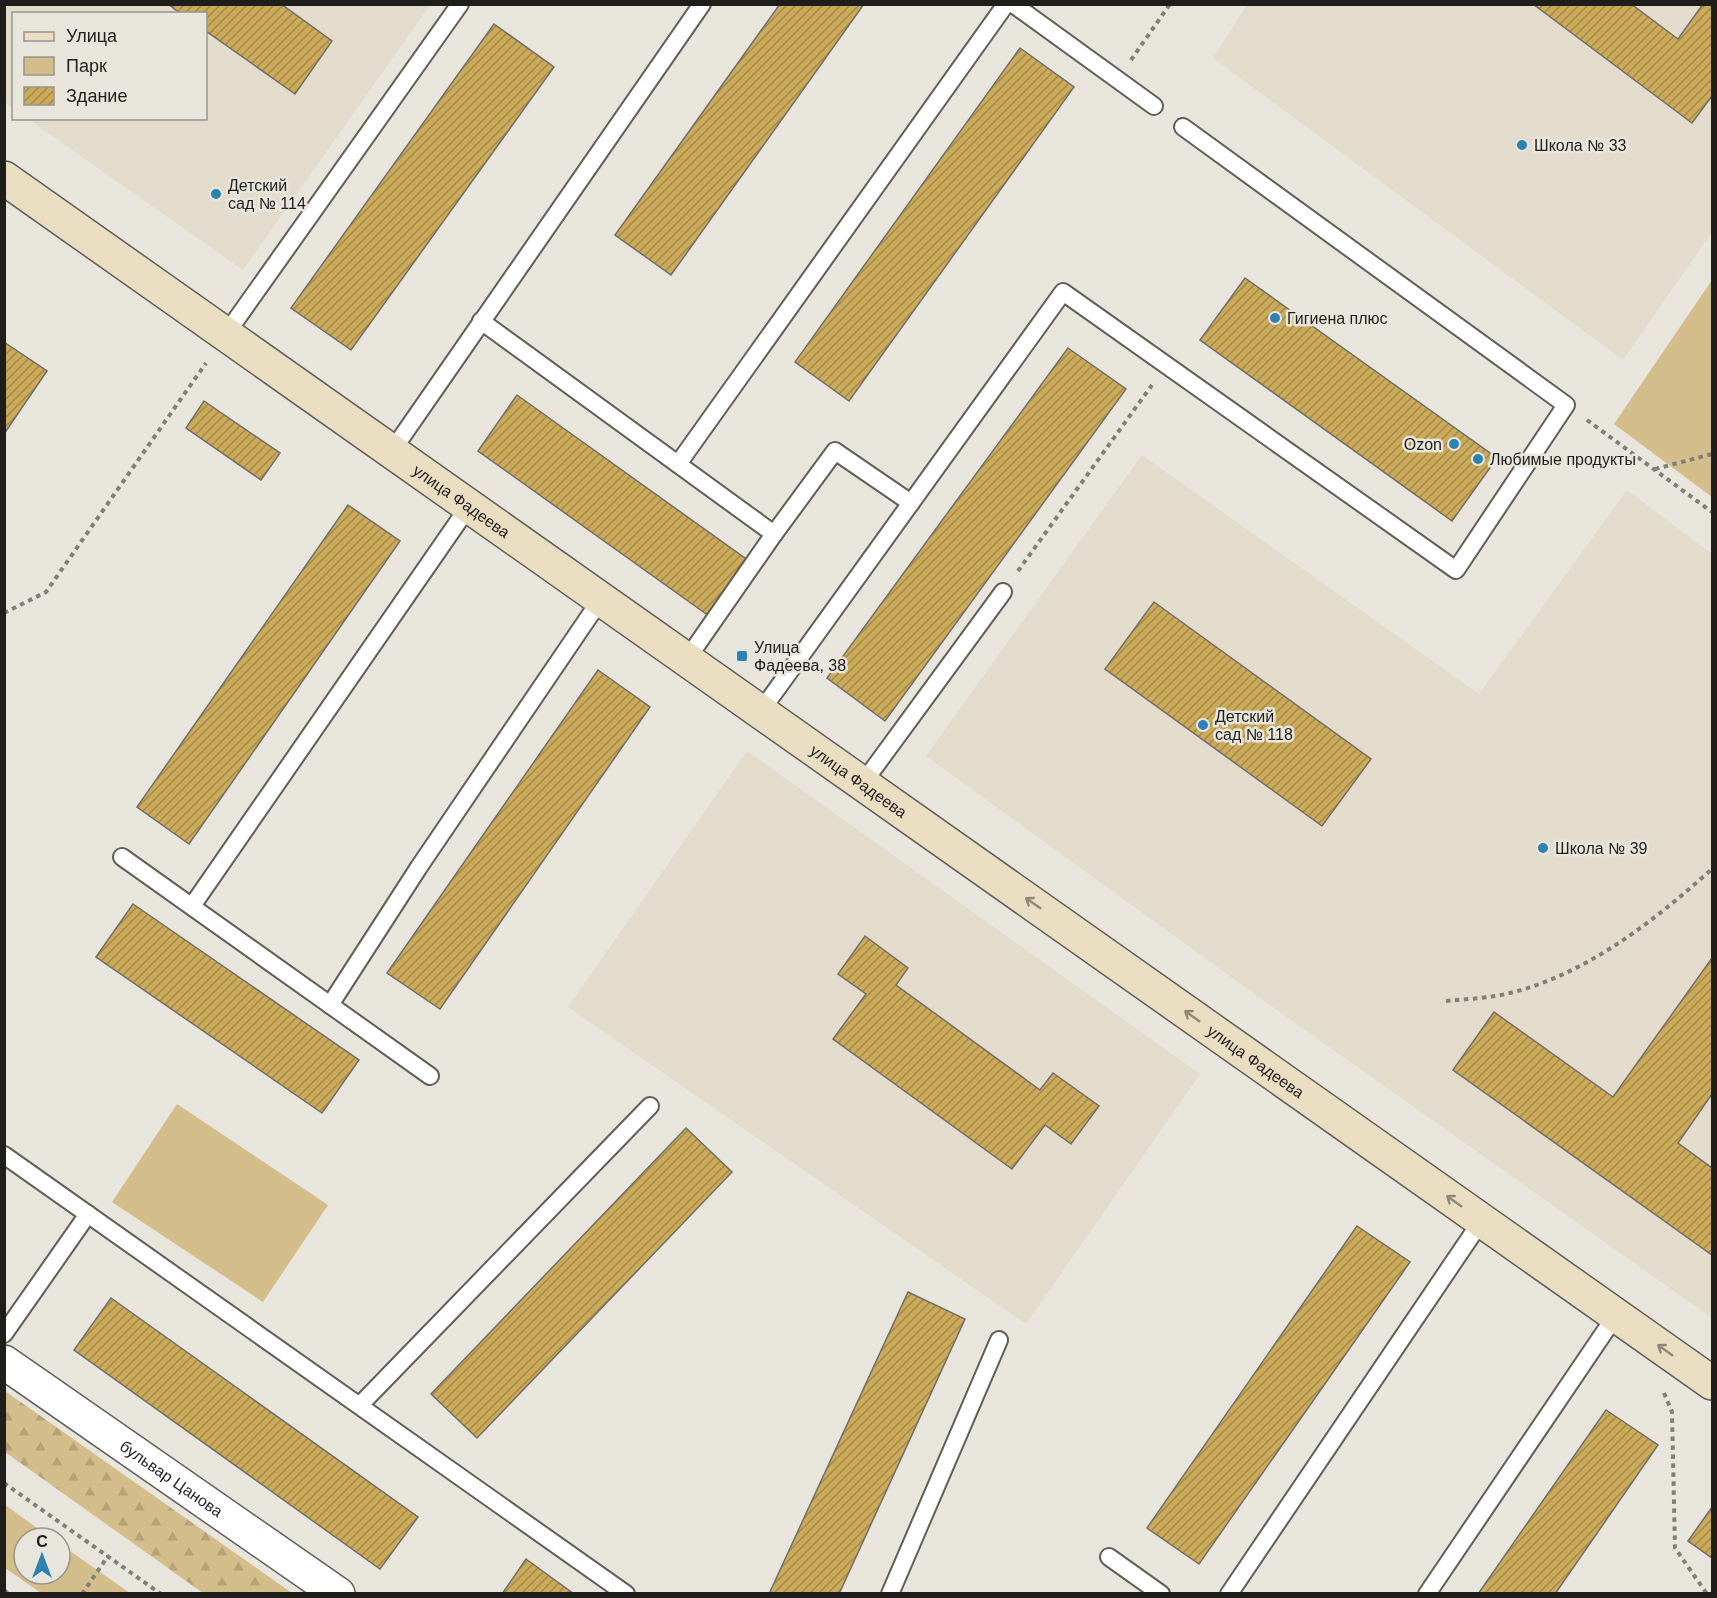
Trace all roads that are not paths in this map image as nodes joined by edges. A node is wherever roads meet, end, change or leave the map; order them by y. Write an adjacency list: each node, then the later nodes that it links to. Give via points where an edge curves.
1 (460, 4): 9 (lane)
2 (702, 4): 8 (lane)
3 (1006, 4): 11 (lane)
4 (1013, 4): 5 (lane)
5 (1154, 106)
6 (1183, 127): 12 (lane, via 1566,405 1456,570 1063,292)
7 (4, 178): 9 (street, улица Фадеева)
8 (482, 321): 10 (lane); 11 (lane)
9 (226, 334): 10 (street, улица Фадеева)
10 (392, 451): 13 (street, улица Фадеева)
11 (678, 464): 14 (lane)
12 (911, 503): 14 (lane, via 835,451); 18 (lane)
13 (469, 506): 16 (street, улица Фадеева); 21 (lane)
14 (774, 534): 17 (lane)
15 (1003, 592): 19 (lane)
16 (601, 599): 17 (street, улица Фадеева); 22 (lane)
17 (687, 659): 18 (street, улица Фадеева)
18 (761, 711): 19 (street, улица Фадеева)
19 (863, 783): 27 (street, улица Фадеева, one-way to 19)
20 (122, 856): 21 (lane)
21 (192, 906): 22 (lane)
22 (330, 1005): 23 (lane)
23 (430, 1076)
24 (650, 1106): 33 (lane)
25 (4, 1155): 26 (lane)
26 (88, 1214): 29 (lane); 33 (lane)
27 (1482, 1220): 28 (street, улица Фадеева); 39 (lane)
28 (1616, 1315): 32 (street, улица Фадеева, one-way to 28); 40 (lane)
29 (4, 1334)
30 (999, 1340): 37 (lane)
31 (4, 1362): 35 (street, бульвар Цанова)
32 (1713, 1383)
33 (360, 1405): 36 (lane)
34 (1109, 1557): 38 (lane)
35 (338, 1593)
36 (626, 1593)
37 (890, 1593)
38 (1161, 1593)
39 (1229, 1593)
40 (1427, 1593)

